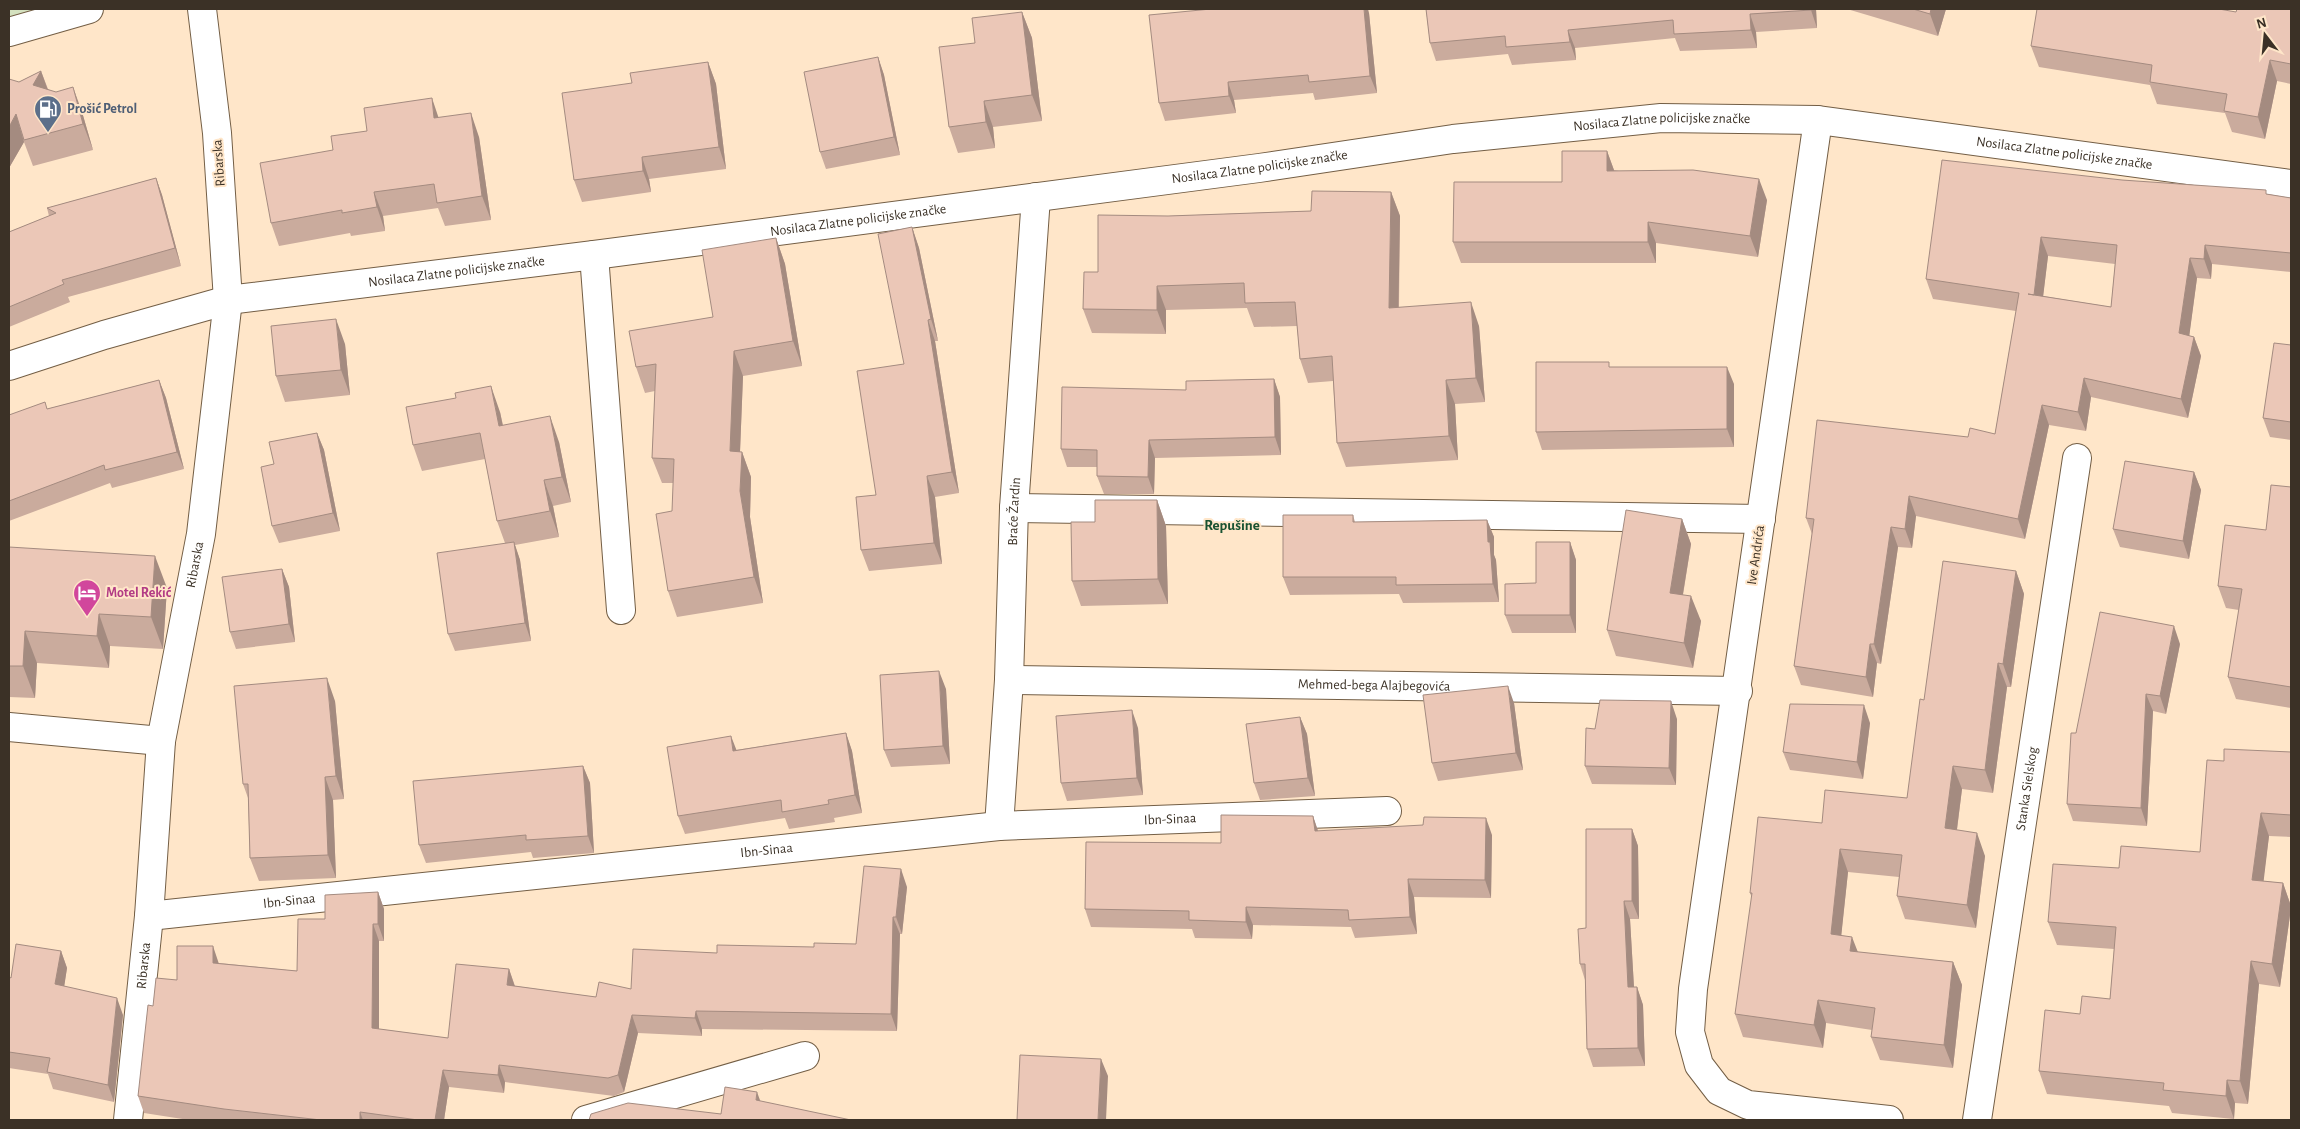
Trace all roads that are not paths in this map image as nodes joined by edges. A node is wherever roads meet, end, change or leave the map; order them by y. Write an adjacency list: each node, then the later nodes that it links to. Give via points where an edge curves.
1 (90, 9): 3 (street)
2 (202, 9): 8 (street, Ribarska, via 217,133)
3 (9, 32)
4 (1818, 120): 5 (street, Nosilaca Zlatne policijske značke); 6 (street, Nosilaca Zlatne policijske značke, via 1661,118 1454,139); 12 (street, Ive Andrića)
5 (2291, 184)
6 (1036, 197): 7 (street, Nosilaca Zlatne policijske značke); 11 (street, Braće Žardin)
7 (594, 255): 8 (street, Nosilaca Zlatne policijske značke); 13 (street)
8 (228, 300): 9 (street, Nosilaca Zlatne policijske značke); 17 (street, Ribarska, via 201,534)
9 (9, 366)
10 (2077, 458): 25 (street, Stanka Sielskog)
11 (1014, 508): 12 (street); 14 (street, Braće Žardin)
12 (1761, 519): 15 (street, Ive Andrića)
13 (621, 610)
14 (1009, 680): 15 (street, Mehmed-bega Alajbegovića); 19 (street, Braće Žardin)
15 (1738, 691): 24 (street, Ive Andrića, via 1693,989 1690,1032 1699,1065 1718,1091 1748,1104)
16 (9, 726): 17 (street)
17 (161, 741): 20 (street, Ribarska)
18 (1387, 811): 19 (street, Ibn-Sinaa)
19 (999, 826): 20 (street, Ibn-Sinaa)
20 (149, 916): 22 (street, Ribarska)
21 (805, 1056): 23 (street)
22 (128, 1120)
23 (586, 1120)
24 (1889, 1120)
25 (1977, 1120)

